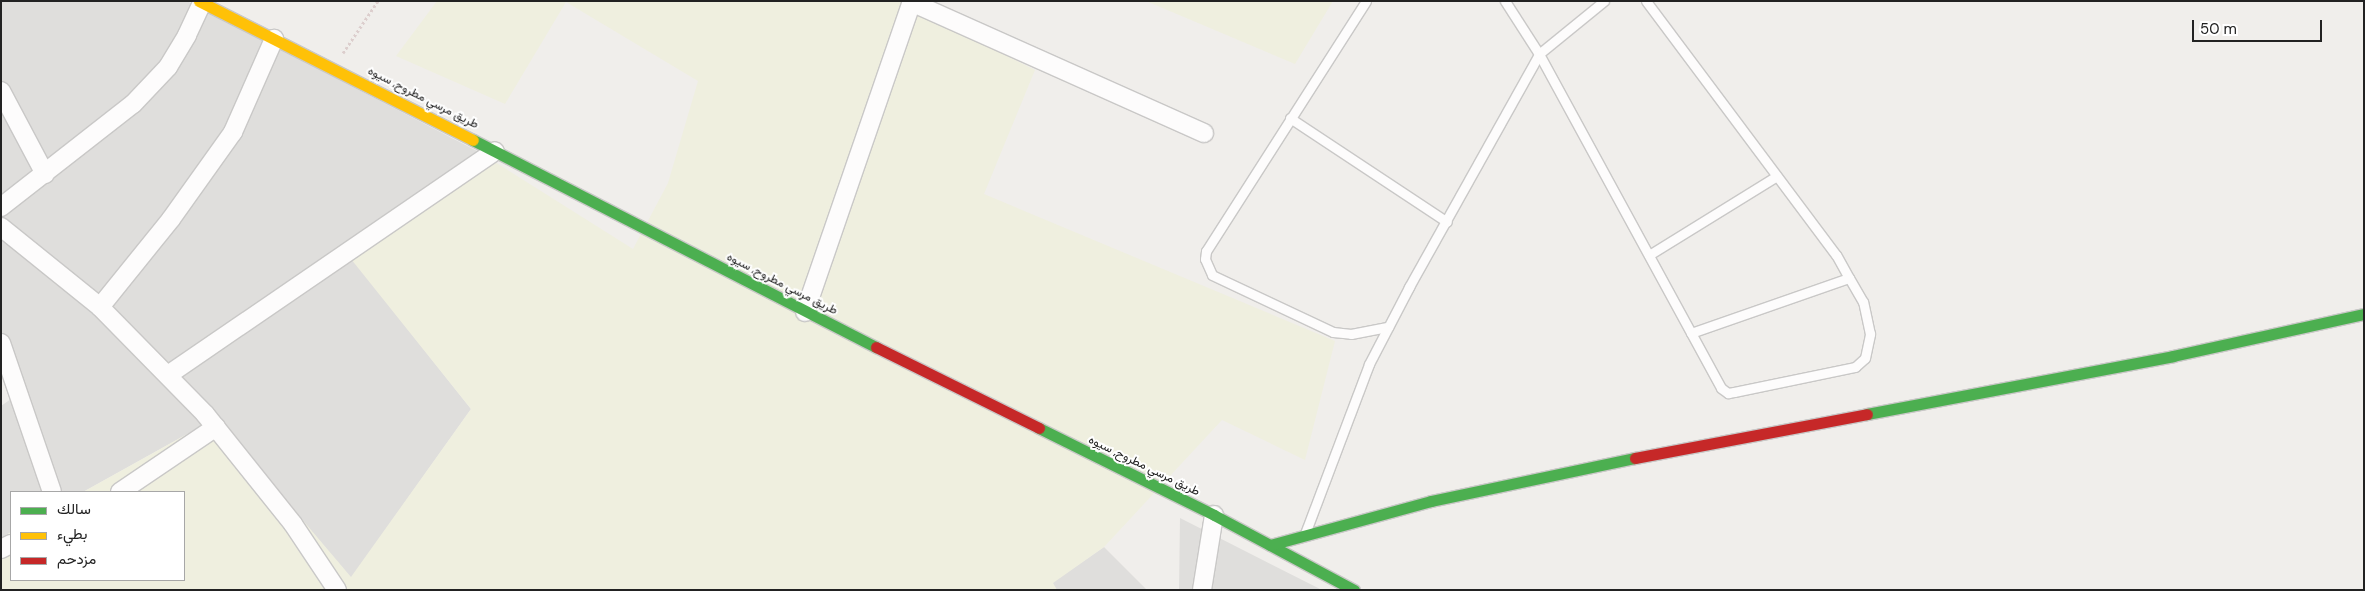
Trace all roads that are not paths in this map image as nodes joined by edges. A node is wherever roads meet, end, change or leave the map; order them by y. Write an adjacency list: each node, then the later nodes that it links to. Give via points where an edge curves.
1 (1366, 1): 10 (lane)
2 (1505, 1): 8 (lane)
3 (1604, 1): 8 (lane)
4 (1646, 1): 14 (lane)
5 (200, 2): 7 (street, طريق مرسي مطروح, سيوه); 13 (street, via 187,35 168,67 134,104)
6 (912, 2): 11 (street); 21 (street)
7 (274, 39): 12 (street, طريق مرسي مطروح, سيوه); 20 (street, via 234,132)
8 (1539, 54): 16 (lane); 18 (lane)
9 (1, 91): 13 (street)
10 (1290, 118): 16 (lane); 23 (lane, via 1206,252 1207,267 1212,275 1333,332 1351,334)
11 (1204, 133)
12 (495, 151): 21 (street, طريق مرسي مطروح, سيوه); 26 (street)
13 (45, 174): 15 (street)
14 (1777, 176): 18 (lane); 19 (lane)
15 (1, 207)
16 (1447, 222): 23 (lane)
17 (1, 227): 20 (street)
18 (1648, 255): 24 (lane)
19 (1850, 278): 24 (lane); 24 (lane, via 1863,302 1870,334 1865,358 1855,367 1728,393 1721,388)
20 (100, 308): 26 (street)
21 (805, 312): 30 (street, طريق مرسي مطروح, سيوه)
22 (2364, 314): 31 (street, via 2173,356 1580,468 1431,501)
23 (1388, 326): 31 (lane, via 1369,364)
24 (1691, 333)
25 (1, 343): 28 (street)
26 (168, 375): 27 (street)
27 (216, 427): 29 (street); 33 (street, via 293,524)
28 (52, 491)
29 (121, 491)
30 (1214, 516): 32 (street, طريق مرسي مطروح, سيوه); 34 (street)
31 (1304, 536): 32 (street)
32 (1270, 545): 35 (street, طريق مرسي مطروح, سيوه)
33 (337, 590)
34 (1202, 590)
35 (1354, 590)

